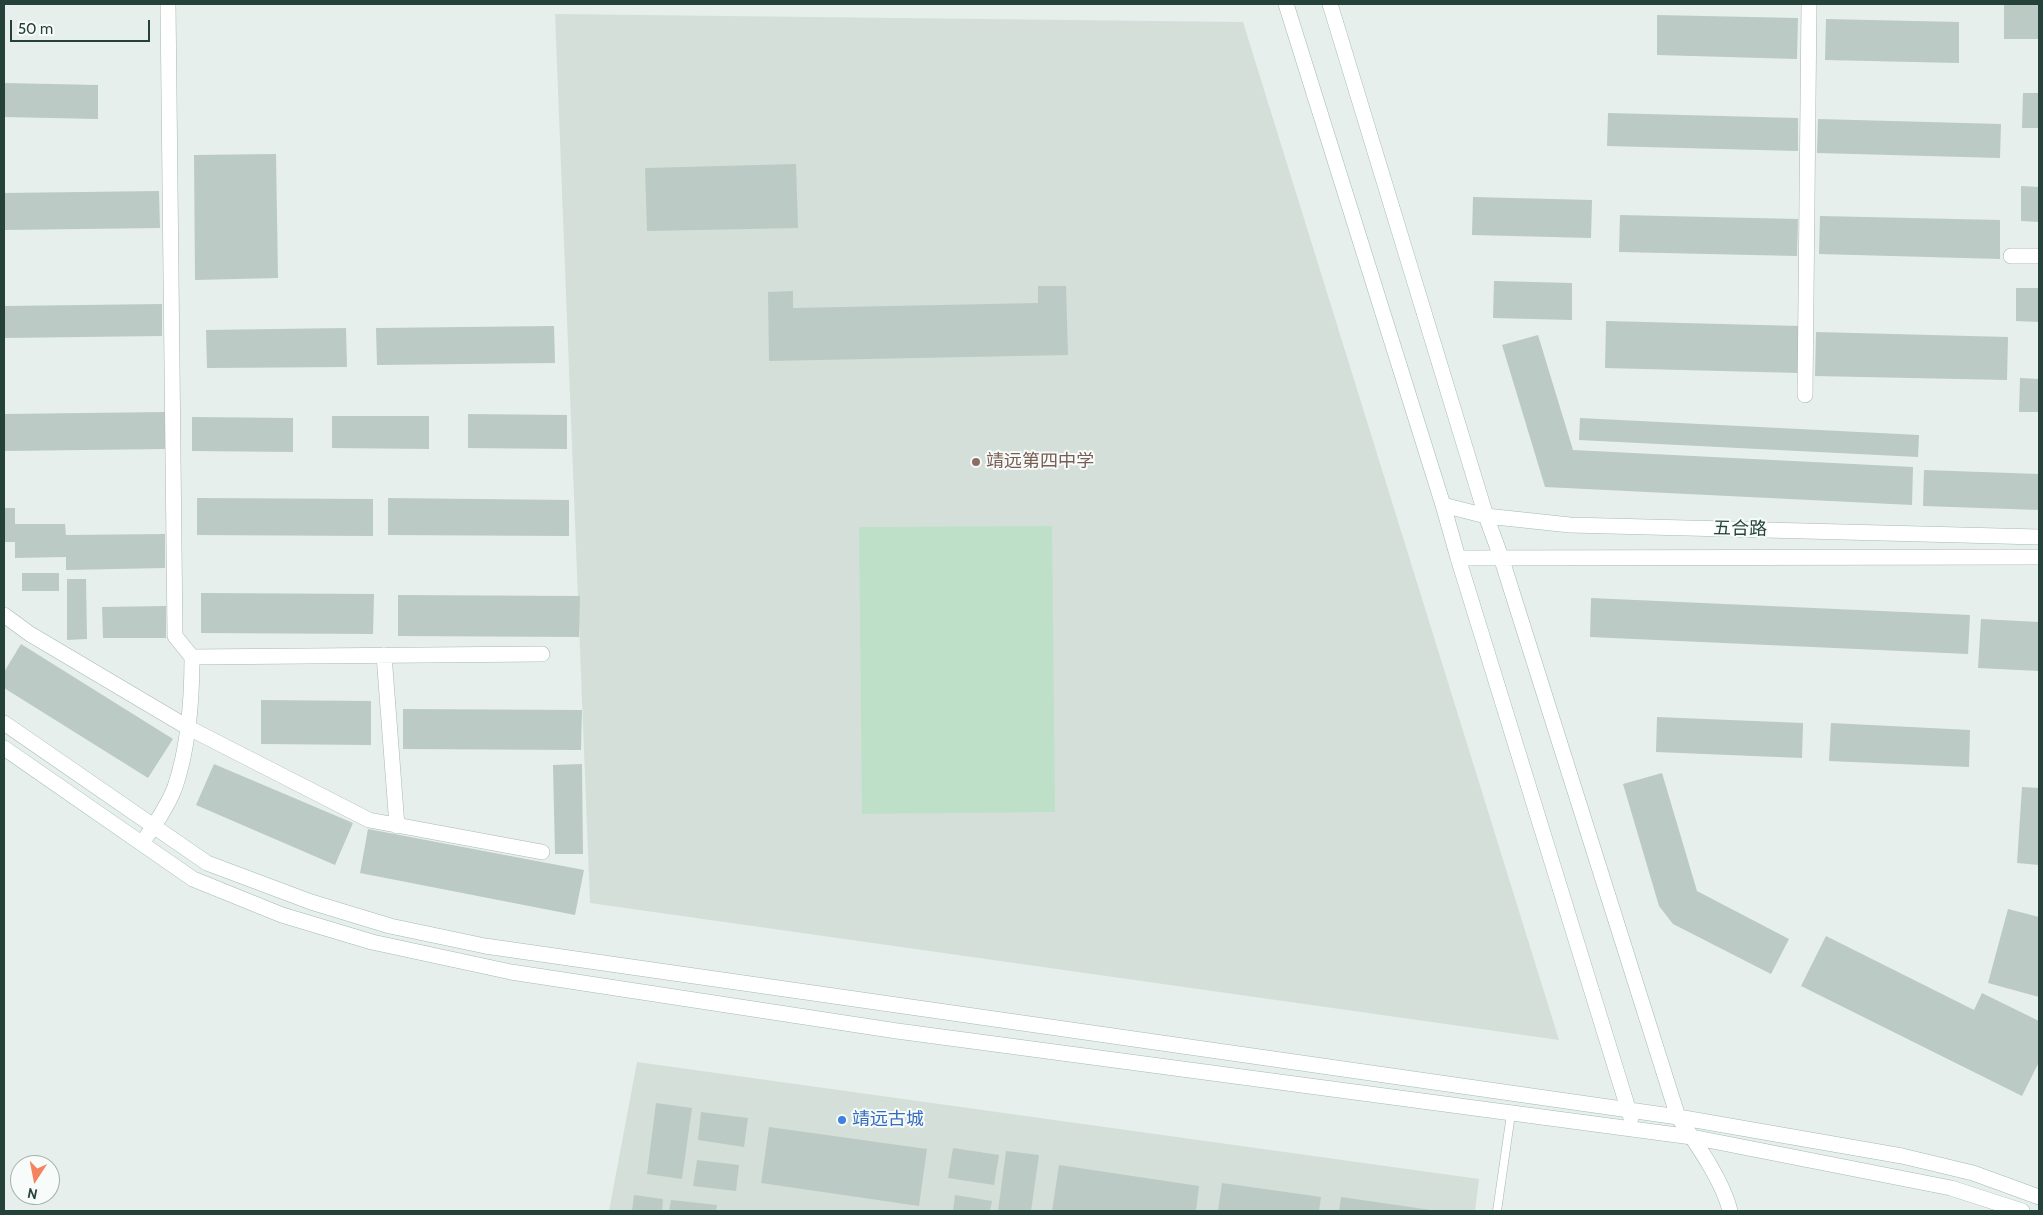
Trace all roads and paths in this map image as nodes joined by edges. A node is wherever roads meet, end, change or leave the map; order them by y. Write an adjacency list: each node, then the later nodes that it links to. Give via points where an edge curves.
1 (168, 4): 17 (main road, via 175,636)
2 (1286, 4): 8 (main road)
3 (1330, 4): 9 (main road)
4 (1809, 4): 7 (main road)
5 (2011, 256): 6 (main road)
6 (2039, 256)
7 (1805, 395)
8 (1444, 505): 9 (main road, 五合路); 13 (main road)
9 (1486, 516): 10 (main road, 五合路, via 1570,525); 11 (main road)
10 (2039, 537)
11 (1501, 557): 12 (main road, 五合路); 13 (main road, 五合路); 27 (main road)
12 (2039, 557)
13 (1458, 558): 25 (main road)
14 (4, 615): 19 (main road, via 30,634)
15 (542, 654): 16 (main road)
16 (384, 655): 17 (main road); 22 (main road)
17 (192, 657): 19 (main road)
18 (4, 723): 21 (main road)
19 (188, 727): 21 (main road, via 174,788); 22 (main road, via 369,820)
20 (4, 748): 23 (main road)
21 (154, 826): 23 (main road); 25 (main road, via 207,863 311,902 390,926 485,946)
22 (397, 826): 24 (main road)
23 (142, 844): 26 (main road, via 193,879 282,915 372,942 511,972 897,1031)
24 (542, 852)
25 (1630, 1110): 27 (main road); 28 (main road)
26 (1511, 1114): 28 (main road); 31 (lane)
27 (1678, 1117): 29 (main road); 30 (main road, via 1902,1156 1973,1173)
28 (1633, 1130): 29 (main road)
29 (1692, 1137): 32 (main road, via 1727,1197); 33 (main road, via 1952,1188)
30 (2039, 1197)
31 (1497, 1211)
32 (1730, 1211)
33 (2022, 1211)

